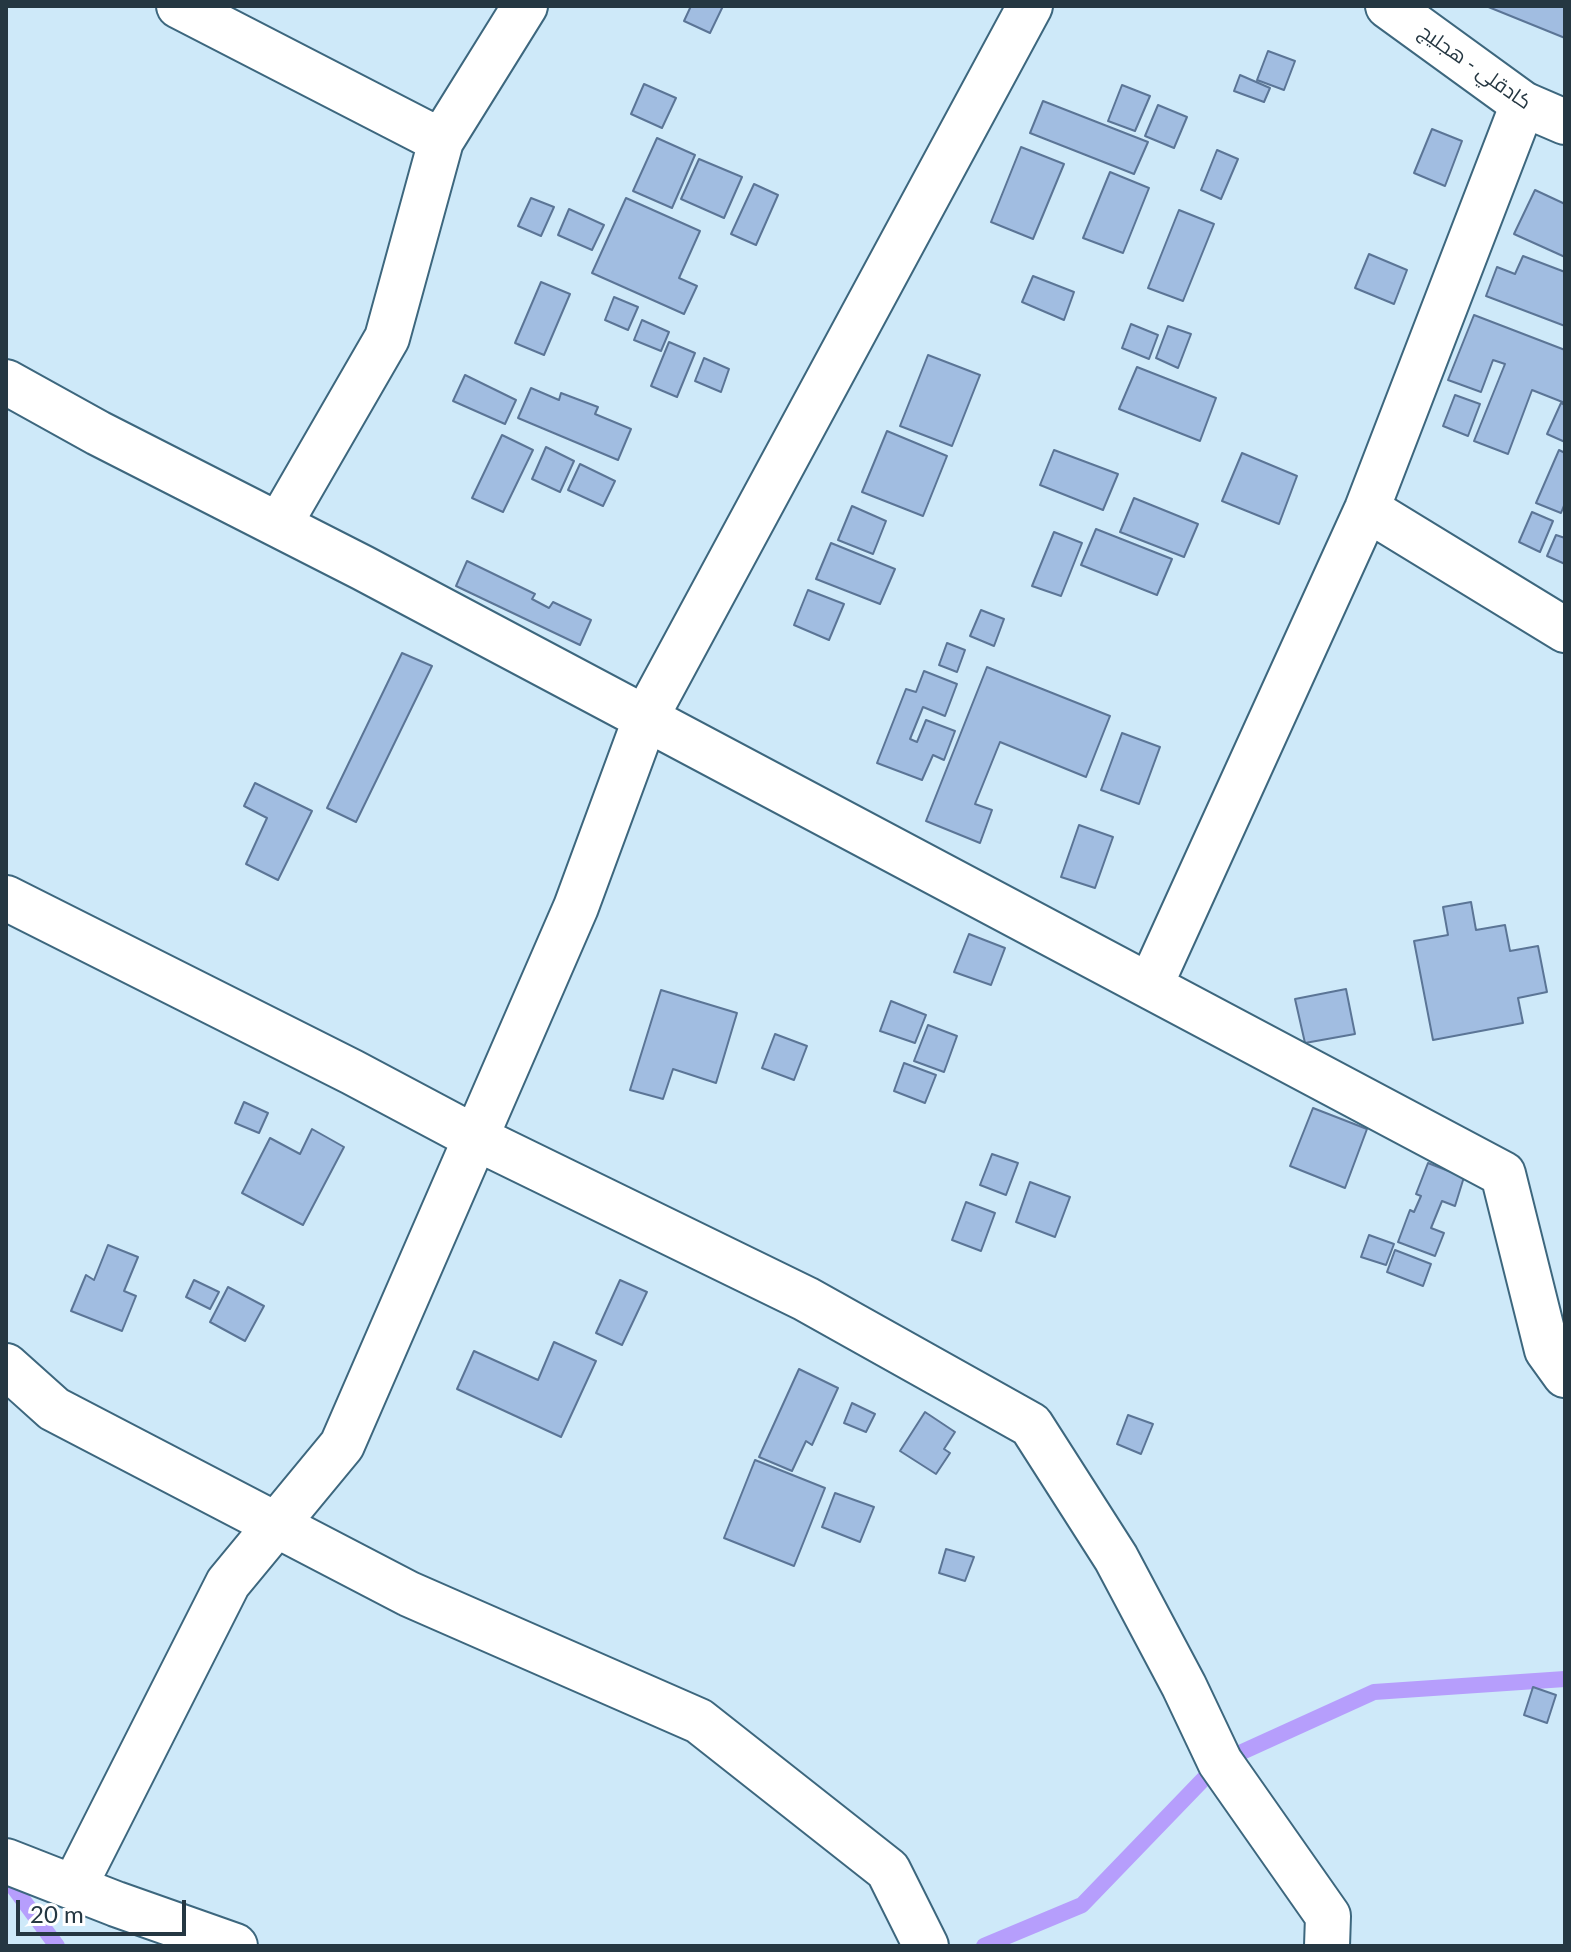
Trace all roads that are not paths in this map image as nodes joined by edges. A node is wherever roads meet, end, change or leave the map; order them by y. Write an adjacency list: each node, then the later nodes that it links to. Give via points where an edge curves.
1 (179, 6): 7 (street)
2 (525, 6): 7 (street)
3 (1030, 6): 12 (street)
4 (1388, 6): 5 (street, كادقلي - هجليج)
5 (1523, 104): 6 (street, كادقلي - هجليج); 9 (street)
6 (1565, 122)
7 (441, 141): 10 (street, via 387,338)
8 (6, 382): 10 (street)
9 (1367, 509): 11 (street); 14 (street)
10 (279, 525): 12 (street)
11 (1565, 630)
12 (646, 717): 14 (street); 15 (street, via 576,907)
13 (6, 898): 15 (street)
14 (1150, 986): 17 (street, via 1503,1174 1547,1350)
15 (476, 1138): 18 (street, via 342,1445); 23 (street, via 806,1299 1031,1425 1116,1558 1220,1762 1328,1916)
16 (6, 1366): 18 (street, via 54,1409)
17 (1565, 1375)
18 (277, 1524): 20 (street, via 228,1583); 22 (street, via 409,1594 699,1721 888,1870)
19 (6, 1861): 20 (street)
20 (74, 1887): 21 (street)
21 (235, 1946)
22 (926, 1946)
23 (1327, 1946)

